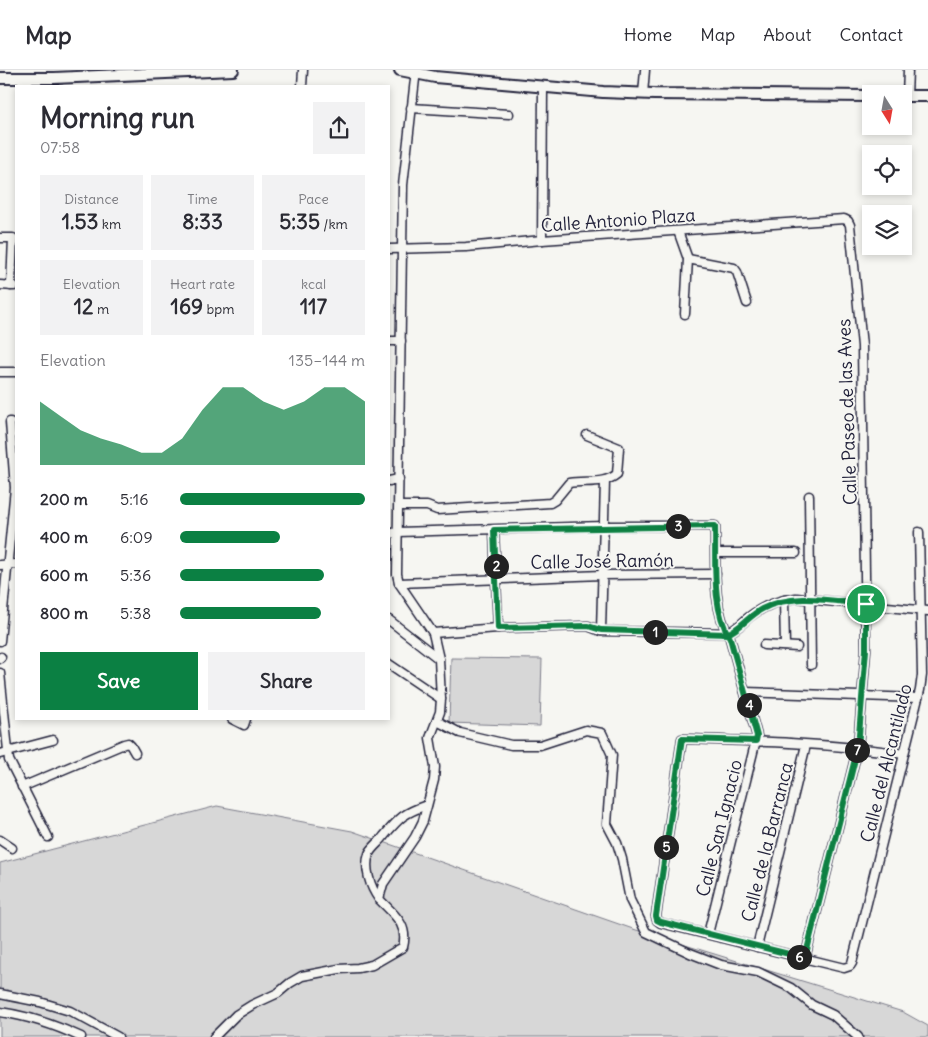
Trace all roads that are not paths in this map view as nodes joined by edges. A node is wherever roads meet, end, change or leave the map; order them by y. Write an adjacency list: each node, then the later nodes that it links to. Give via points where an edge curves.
1 (233, 70): 7 (street)
2 (303, 70): 10 (street)
3 (400, 70): 6 (street)
4 (645, 70): 13 (street)
5 (908, 70): 11 (street)
6 (416, 71): 12 (street, via 435,77); 17 (street)
7 (166, 72): 8 (street)
8 (54, 74): 9 (street)
9 (0, 78)
10 (302, 85)
11 (907, 85)
12 (543, 88): 13 (street); 22 (street)
13 (643, 94): 14 (street)
14 (862, 96)
15 (912, 96): 16 (street)
16 (928, 96)
17 (412, 108): 18 (street); 24 (street, via 403,185)
18 (509, 114)
19 (848, 221): 20 (street, Calle Antonio Plaza); 55 (street, Calle Paseo de las Aves, via 862,346)
20 (678, 231): 22 (street, Calle Antonio Plaza); 25 (street)
21 (0, 238): 27 (street, via 13,238)
22 (542, 240): 24 (street, Calle Antonio Plaza)
23 (390, 249): 24 (street, Calle Antonio Plaza)
24 (402, 249): 31 (street)
25 (688, 259): 28 (street, via 734,268); 29 (street)
26 (0, 285): 27 (street)
27 (14, 286)
28 (746, 303)
29 (685, 314)
30 (390, 341): 31 (street)
31 (401, 341): 36 (street)
32 (0, 372): 33 (street)
33 (15, 372)
34 (10, 422): 48 (street, via 14,488)
35 (587, 435): 38 (street, via 619,448 617,474)
36 (399, 479): 37 (street); 40 (street)
37 (390, 481)
38 (605, 481): 40 (street, via 569,483 550,503 437,510 427,506); 41 (street)
39 (809, 496): 53 (street)
40 (398, 506): 43 (street)
41 (605, 526): 42 (street); 46 (street, Calle San Ignacio, via 715,526); 50 (street)
42 (494, 530): 43 (street); 51 (street)
43 (398, 532): 45 (street); 52 (street)
44 (919, 532): 56 (street, Calle del Alcantilado)
45 (390, 534)
46 (716, 553): 47 (street); 49 (street, Calle San Ignacio)
47 (796, 553)
48 (8, 565): 62 (street)
49 (716, 574): 50 (street, Calle José Ramón); 61 (street, Calle San Ignacio, via 718,608)
50 (602, 575): 51 (street, Calle José Ramón); 59 (street)
51 (497, 579): 52 (street, Calle José Ramón); 58 (street)
52 (399, 583): 60 (street)
53 (810, 599): 54 (street); 55 (street); 68 (street)
54 (784, 600): 61 (street, via 758,611); 64 (street)
55 (866, 604): 56 (street); 71 (street, Calle Paseo de las Aves)
56 (924, 610): 73 (street, Calle del Alcantilado)
57 (390, 621): 66 (street)
58 (498, 628): 59 (street, via 588,626); 60 (street)
59 (601, 630): 61 (street)
60 (433, 633): 66 (street)
61 (727, 634): 70 (street, Calle San Ignacio)
62 (0, 641)
63 (764, 645): 64 (street)
64 (784, 646): 65 (street)
65 (797, 646)
66 (439, 659): 72 (street)
67 (390, 665): 72 (street)
68 (811, 665)
69 (0, 673): 79 (street)
70 (745, 692): 71 (street); 76 (street, Calle San Ignacio)
71 (863, 696): 73 (street); 78 (street, Calle Paseo de las Aves)
72 (441, 698): 74 (street)
73 (918, 698): 81 (street, Calle del Alcantilado)
74 (437, 721): 83 (street, via 430,738 435,767); 96 (street, via 460,733 511,745 540,746 586,730 602,733 612,755 607,824 622,859 630,900 646,932 721,965 758,972 791,988 812,1006 833,1015)
75 (53, 740): 79 (street)
76 (756, 741): 77 (street); 88 (street, Calle San Ignacio); 88 (street, via 682,739 656,916 661,922)
77 (806, 745): 78 (street); 89 (street, Calle de la Barranca)
78 (858, 747): 81 (street); 90 (street, Calle Paseo de las Aves)
79 (4, 753): 82 (street)
80 (135, 753): 82 (street, via 128,743 124,744)
81 (904, 754): 90 (street, Calle del Alcantilado, via 852,963 844,968)
82 (22, 787): 84 (street)
83 (427, 805): 87 (street, via 415,837 383,884); 87 (street, via 407,812 369,853 370,880)
84 (48, 837)
85 (0, 840): 86 (street)
86 (12, 848)
87 (379, 899): 95 (street, via 403,925 406,937 403,947 372,965 302,976 236,1015)
88 (708, 934): 89 (street)
89 (757, 947): 90 (street)
90 (805, 958)
91 (0, 994): 94 (street, via 70,1012)
92 (0, 1012): 93 (street, via 25,1016)
93 (81, 1037)
94 (118, 1037)
95 (214, 1037)
96 (858, 1037)

